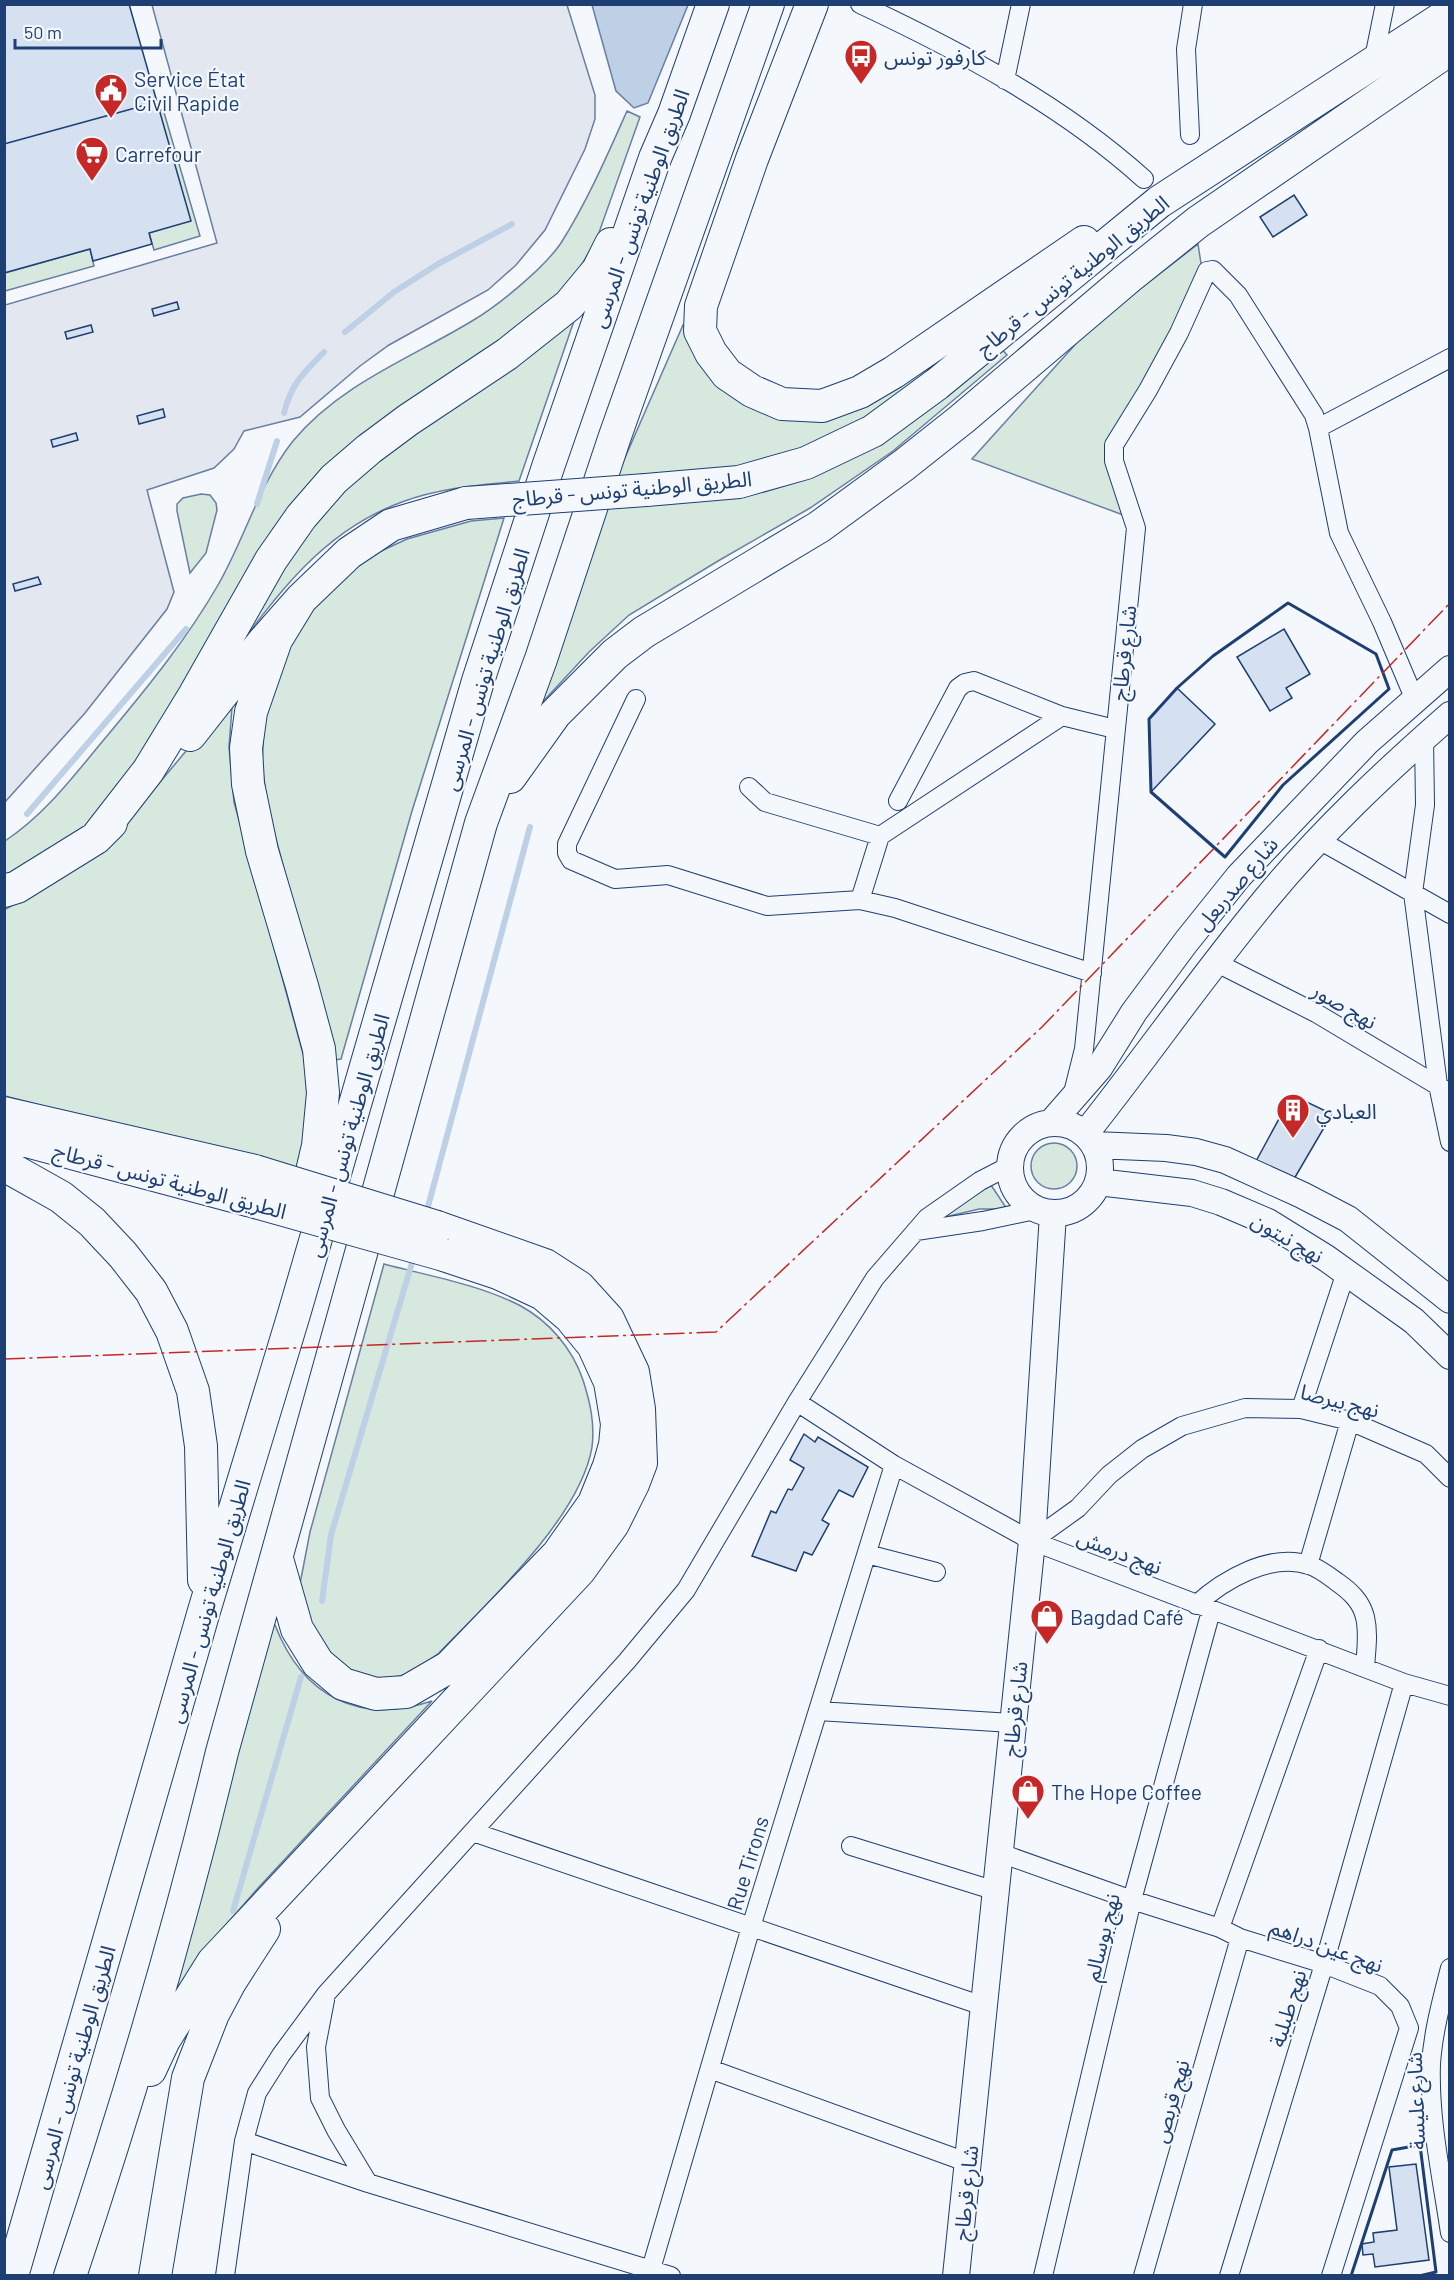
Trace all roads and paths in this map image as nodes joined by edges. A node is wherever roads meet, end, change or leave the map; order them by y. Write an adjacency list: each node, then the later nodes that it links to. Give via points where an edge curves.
1 (713, 4): 13 (highway, الطريق الوطنية تونس - المرسى)
2 (768, 4): 18 (highway, الطريق الوطنية تونس - المرسى)
3 (812, 4): 14 (highway)
4 (860, 4): 11 (street)
5 (1021, 4): 11 (street)
6 (1192, 4): 12 (street, via 1186,48)
7 (1385, 4): 10 (street)
8 (1449, 13): 10 (highway, الطريق الوطنية تونس - قرطاج)
9 (1449, 49): 29 (highway, الطريق الوطنية تونس - قرطاج, via 1198,222 962,419 819,527 615,654 555,714)
10 (1373, 63): 15 (highway, الطريق الوطنية تونس - قرطاج)
11 (1005, 80): 15 (street, via 1110,150)
12 (1190, 135)
13 (655, 158): 31 (highway, via 598,270 569,305 507,354 369,449 334,479 301,517 271,560 148,771); 55 (highway, الطريق الوطنية تونس - المرسى, via 478,681)
14 (744, 180): 15 (highway, via 701,306 700,331 727,374 752,391 782,404 822,406 860,392 894,372 1090,239); 18 (highway)
15 (1151, 191): 19 (highway, الطريق الوطنية تونس - قرطاج, bridge, via 1097,255 873,431 806,463 739,482 466,503 391,525 349,553)
16 (1449, 358): 17 (street)
17 (1318, 428): 22 (street, via 1339,533); 25 (street, شارع قرطاج, via 1314,415 1238,295 1213,270 1207,271 1179,333 1114,445 1114,461 1136,528)
18 (614, 439): 29 (highway, الطريق الوطنية تونس - المرسى, via 541,659)
19 (301, 599): 31 (highway, الطريق الوطنية تونس - قرطاج, via 157,779); 55 (highway, via 276,640 251,712 246,748 248,784 262,851 316,1038 322,1082 318,1146 296,1239)
20 (1449, 669): 22 (street, شارع صدربعل)
21 (636, 699): 35 (street, via 567,844 571,860 615,879 668,875 767,906)
22 (1415, 700): 40 (street, شارع صدربعل, via 1367,742 1239,876 1134,1012 1099,1068)
23 (1449, 715): 26 (street, شارع صدربعل)
24 (1062, 716): 25 (street); 28 (street, via 974,681 965,683 958,688); 30 (street)
25 (1115, 729): 38 (street, شارع قرطاج)
26 (1424, 738): 32 (street, شارع صدربعل); 34 (street, via 1425,806)
27 (749, 787): 30 (street, via 765,802)
28 (898, 801)
29 (481, 823): 64 (highway, الطريق الوطنية تونس - المرسى)
30 (880, 836): 35 (street)
31 (96, 838): 33 (highway, الطريق الوطنية تونس - قرطاج, via 17,887)
32 (1319, 840): 34 (street); 37 (street, شارع صدربعل)
33 (4, 891)
34 (1413, 893): 36 (street); 39 (street)
35 (860, 900): 38 (street)
36 (1449, 914)
37 (1215, 962): 39 (street, نهج صور, via 1316,1013); 44 (street, شارع صدربعل, via 1127,1081)
38 (1092, 973): 40 (street, شارع قرطاج, via 1084,1049)
39 (1444, 1089): 45 (street)
40 (1071, 1100): 42 (street, شارع صدربعل)
41 (4, 1113): 49 (highway)
42 (1051, 1123): 44 (street, via 1069,1125); 47 (street, via 1035,1127 1022,1137)
43 (4, 1135): 49 (highway, الطريق الوطنية تونس - قرطاج)
44 (1090, 1139): 48 (street, via 1100,1163); 54 (street, نهج نبتون, via 1196,1152 1225,1160 1348,1219)
45 (1449, 1142)
46 (4, 1165): 68 (highway, via 61,1197 92,1222 151,1291 172,1331 194,1391 201,1446)
47 (1009, 1166): 50 (street, via 1021,1199); 51 (street, via 958,1195)
48 (1098, 1182): 50 (street, via 1081,1206 1067,1212); 53 (street, نهج نبتون, via 1182,1191 1221,1202 1268,1222)
49 (251, 1185): 52 (highway, الطريق الوطنية تونس - قرطاج, bridge)
50 (1044, 1212): 51 (street); 62 (street, شارع قرطاج)
51 (916, 1231): 57 (street, via 875,1278)
52 (441, 1241): 64 (highway, الطريق الوطنية تونس - قرطاج, via 543,1294 570,1317 593,1345 610,1382 617,1424 609,1466 594,1503 558,1554 449,1667 406,1692 376,1694 343,1684 318,1664 297,1629); 75 (highway, via 545,1264 579,1287 608,1319 633,1372 641,1463 613,1524 579,1571)
53 (1346, 1272): 56 (street, نهج نبتون, via 1414,1321); 58 (street)
54 (1449, 1300)
55 (294, 1314): 68 (highway, الطريق الوطنية تونس - المرسى)
56 (1449, 1356)
57 (797, 1402): 60 (street, نهج درمش); 76 (street, via 686,1590)
58 (1300, 1409): 59 (street, نهج بيرصا); 62 (street, نهج بيرصا, via 1245,1408 1182,1426 1142,1449 1109,1475 1078,1508)
59 (1350, 1421): 61 (street, نهج بيرصا, via 1426,1454); 65 (street)
60 (894, 1466): 62 (street, نهج درمش); 63 (street, Rue Tirons)
61 (1449, 1478)
62 (1032, 1541): 67 (street, نهج درمش); 74 (street, شارع قرطاج)
63 (867, 1554): 66 (street); 73 (street, Rue Tirons)
64 (277, 1559): 91 (highway, الطريق الوطنية تونس - المرسى, via 222,1752 200,1846)
65 (1308, 1564): 67 (street, via 1279,1562 1246,1571 1212,1591); 70 (street, via 1359,1601 1368,1640)
66 (936, 1572)
67 (1203, 1608): 69 (street, نهج درمش); 80 (street, نهج بوسالم)
68 (204, 1611): 95 (highway, الطريق الوطنية تونس - المرسى)
69 (1319, 1649): 70 (street, نهج درمش); 82 (street)
70 (1365, 1668): 71 (street, نهج درمش)
71 (1404, 1683): 72 (street, نهج درمش); 84 (street, نهج طبلبة)
72 (1449, 1696)
73 (818, 1711): 74 (street); 81 (street, Rue Tirons)
74 (1012, 1723): 78 (street, شارع قرطاج)
75 (357, 1809): 91 (highway, via 213,1962 164,2040); 97 (highway, via 249,1949 202,2039 188,2079)
76 (473, 1832): 81 (street); 86 (street)
77 (851, 1846): 79 (street)
78 (1000, 1853): 79 (street, شارع قرطاج); 80 (street, نهج عين دراهم)
79 (996, 1891): 87 (street, شارع قرطاج)
80 (1132, 1900): 82 (street, نهج عين دراهم); 101 (street, نهج بوسالم)
81 (751, 1927): 87 (street); 88 (street, Rue Tirons)
82 (1220, 1928): 83 (street, نهج عين دراهم)
83 (1240, 1938): 84 (street, نهج عين دراهم); 102 (street, نهج قربص)
84 (1324, 1964): 103 (street, نهج طبلبة); 104 (street, نهج عين دراهم, via 1380,1986 1400,2006 1409,2028)
85 (1449, 1968): 93 (street, شارع عليسة, via 1431,2063)
86 (326, 1994): 89 (street, via 257,2093); 92 (street, via 316,2047 320,2098)
87 (986, 2007): 90 (street, شارع قرطاج)
88 (710, 2068): 90 (street); 94 (street, Rue Tirons)
89 (244, 2141): 92 (street); 98 (street)
90 (969, 2163): 100 (street, شارع قرطاج)
91 (105, 2172): 96 (highway, الطريق الوطنية تونس - المرسى)
92 (368, 2182): 94 (street)
93 (1449, 2233)
94 (650, 2272): 99 (street)
95 (12, 2276)
96 (70, 2276)
97 (156, 2276)
98 (225, 2276)
99 (670, 2276)
100 (956, 2276)
101 (1043, 2276)
102 (1143, 2276)
103 (1229, 2276)
104 (1331, 2276)

